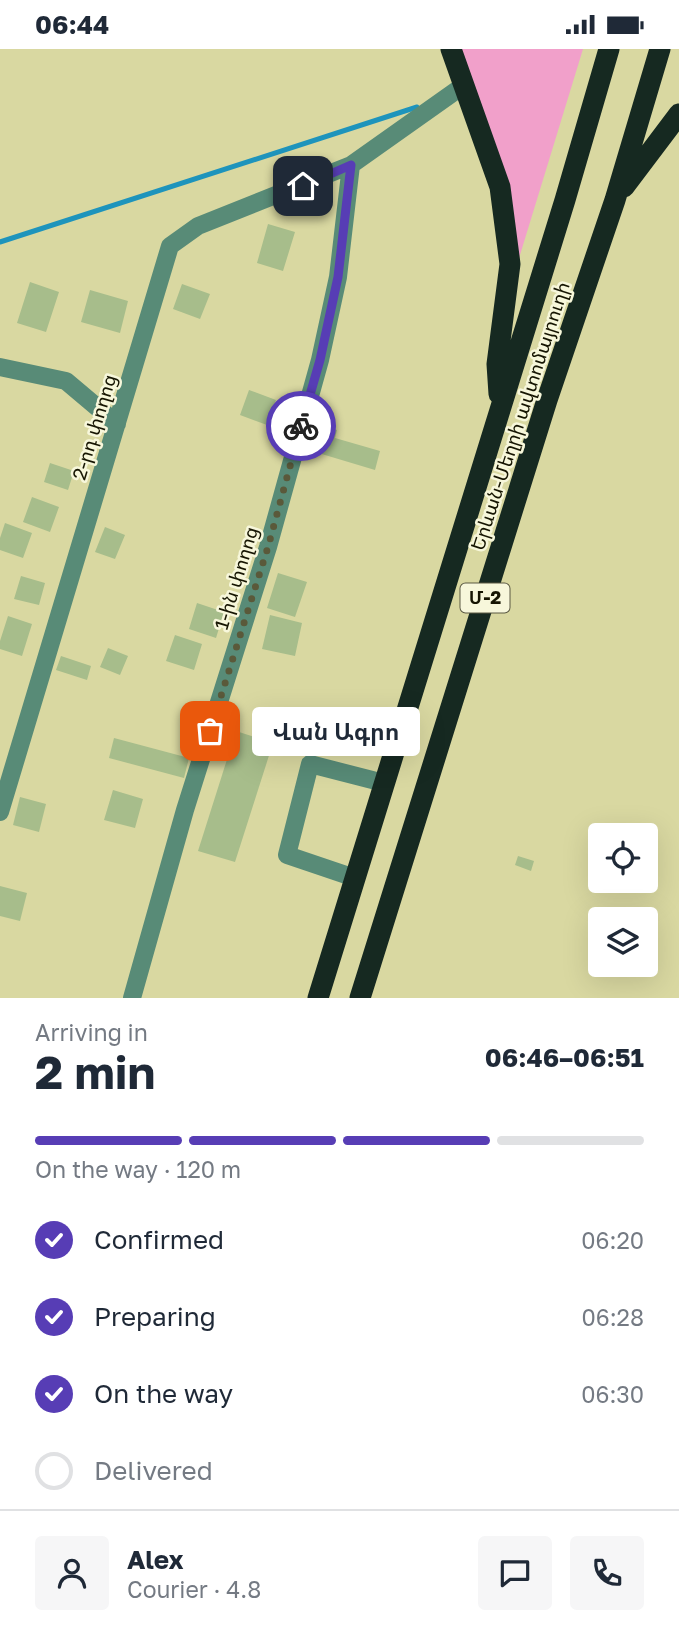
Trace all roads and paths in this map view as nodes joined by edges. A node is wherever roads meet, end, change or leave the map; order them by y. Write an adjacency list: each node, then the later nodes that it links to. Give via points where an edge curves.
1 (451, 49): 4 (highway)
2 (609, 49): 9 (highway, Երևան-Մեղրի ավտոմայրուղի / Մ-2)
3 (660, 49): 7 (highway, Երևան-Մեղրի ավտոմայրուղի / Մ-2)
4 (464, 85): 6 (street, 2-րդ փողոց); 9 (highway, via 500,187 510,264 497,364)
5 (679, 114): 7 (highway)
6 (351, 165): 10 (street, 2-րդ փողոց, via 198,226 170,246); 14 (street, 1-ին փողոց, via 338,277 320,360)
7 (615, 200): 16 (highway, Երևան-Մեղրի ավտոմայրուղի / Մ-2, via 547,400)
8 (0, 367): 10 (street, via 66,381)
9 (500, 406): 11 (highway, Երևան-Մեղրի ավտոմայրուղի / Մ-2)
10 (117, 424): 12 (street, 2-րդ փողոց)
11 (384, 783): 13 (highway, Երևան-Մեղրի ավտոմայրուղի / Մ-2); 13 (street, via 310,764 287,855)
12 (0, 811)
13 (355, 878): 15 (highway, Երևան-Մեղրի ավտոմայրուղի / Մ-2)
14 (132, 998)
15 (318, 998)
16 (360, 998)

